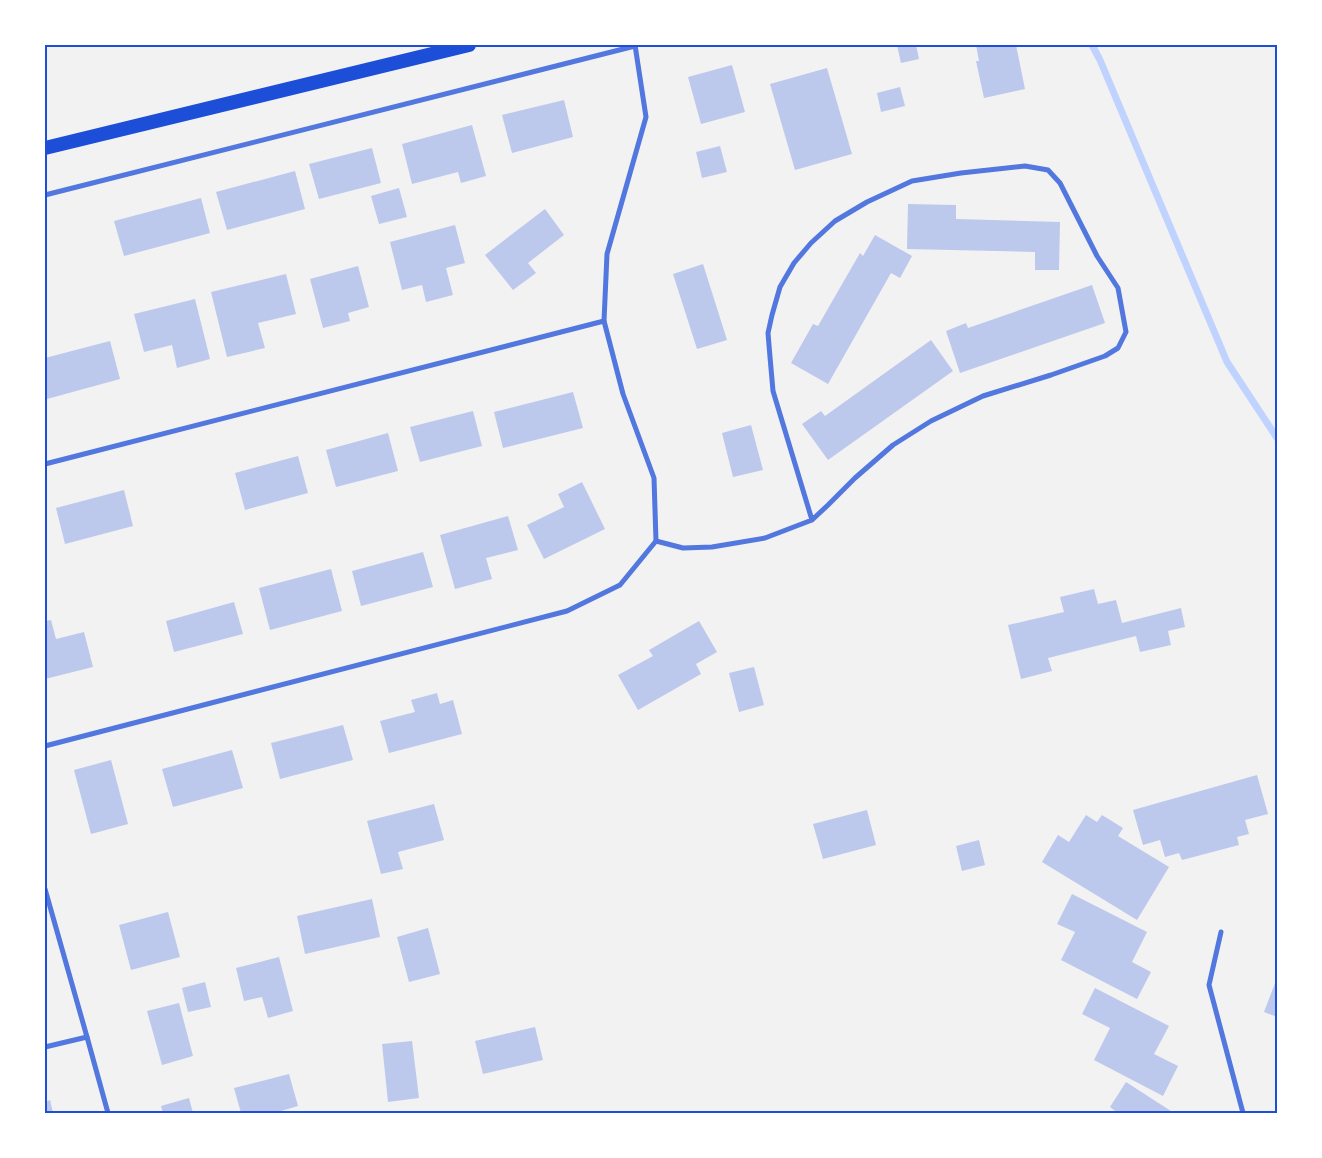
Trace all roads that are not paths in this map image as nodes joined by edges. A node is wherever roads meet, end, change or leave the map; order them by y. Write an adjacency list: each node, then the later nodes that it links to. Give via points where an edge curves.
1 (469, 45): 3 (highway)
2 (635, 46): 4 (street); 5 (street, via 646,117 607,254)
3 (45, 148)
4 (45, 195)
5 (604, 321): 6 (street); 8 (street, via 623,394 654,478)
6 (45, 464)
7 (812, 520): 7 (street, via 893,445 931,421 983,396 1105,356 1118,348 1126,332 1118,288 1097,256 1060,183 1048,170 1025,166 912,181 835,221 794,262 780,287 768,333 773,391); 8 (street, via 765,538 712,547 683,548)
8 (656, 541): 9 (street, via 620,585 567,611)
9 (45, 746)
10 (45, 889): 12 (street)
11 (1221, 932): 15 (street, via 1209,985)
12 (87, 1037): 13 (street); 14 (street)
13 (45, 1047)
14 (108, 1113)
15 (1243, 1113)

